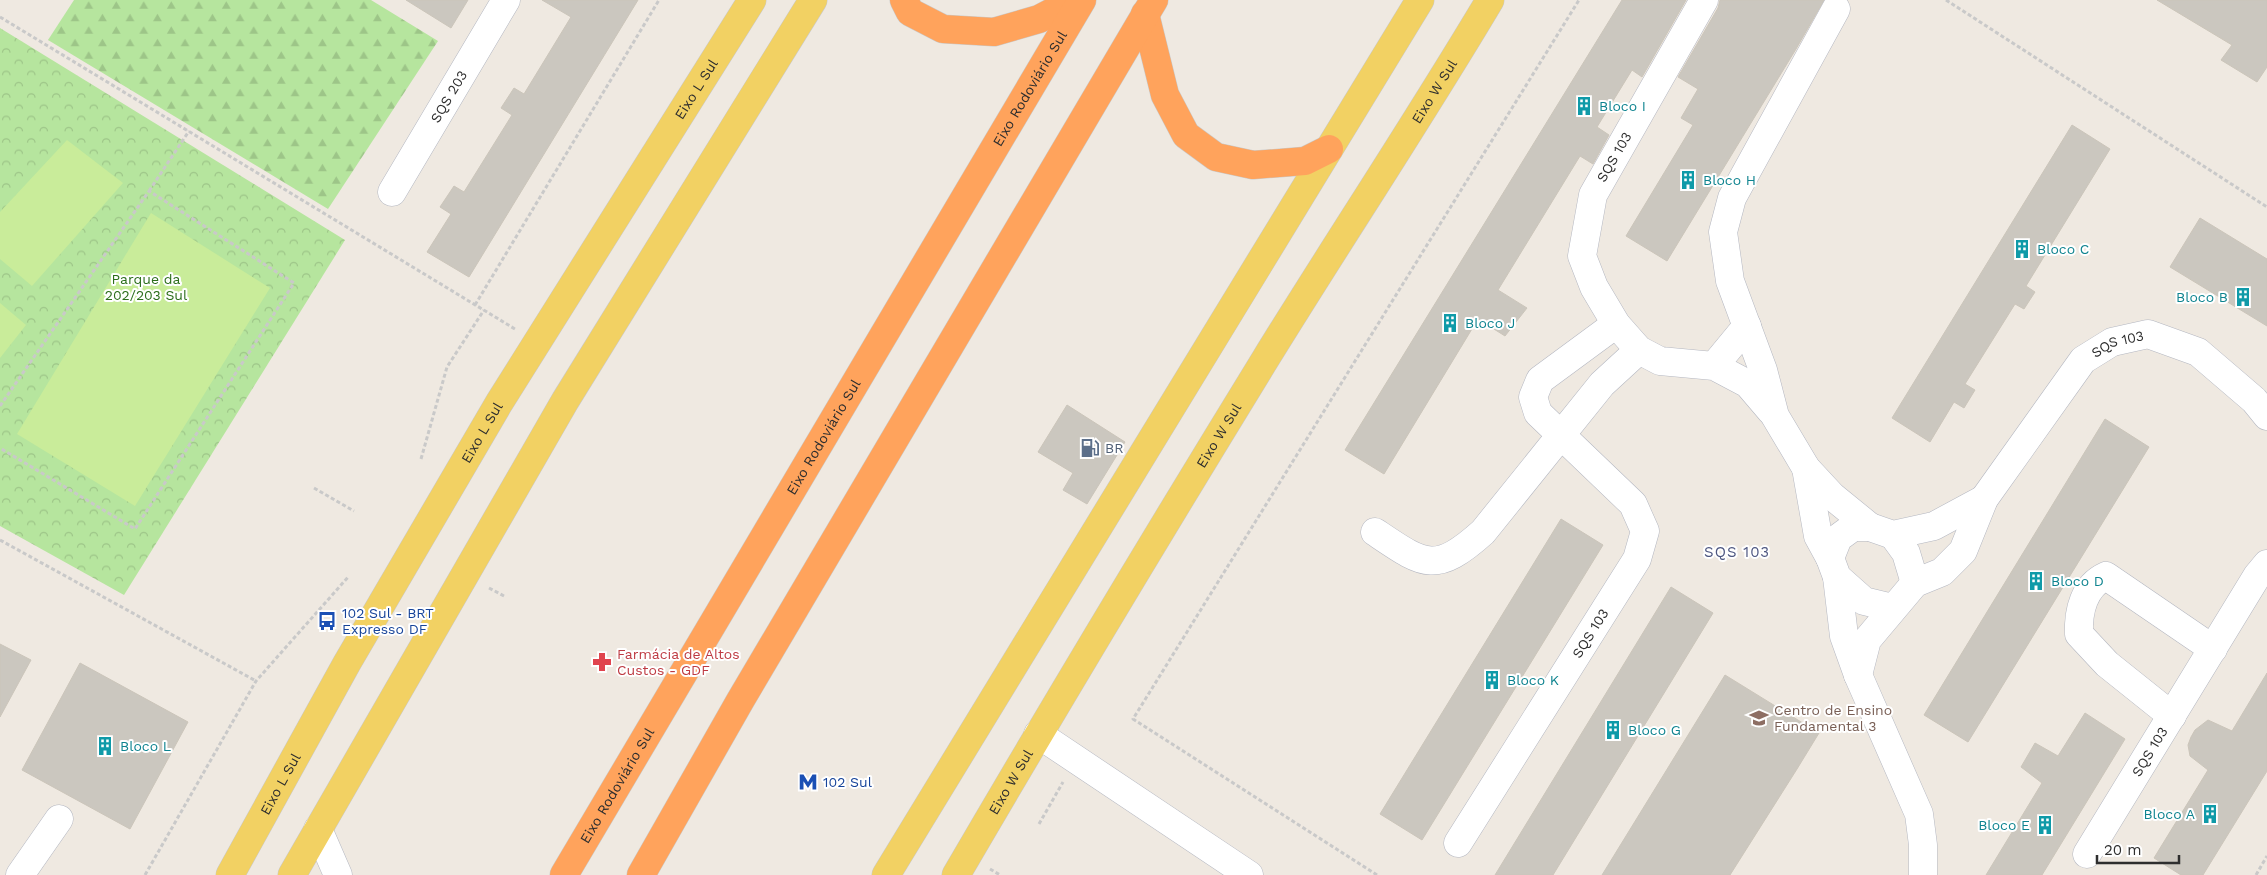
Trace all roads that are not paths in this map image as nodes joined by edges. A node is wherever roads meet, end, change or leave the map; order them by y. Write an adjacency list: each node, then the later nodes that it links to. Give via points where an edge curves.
1 (506, 0): 13 (street, SQS 203)
2 (752, 0): 38 (main road, Eixo L Sul, via 499,403 347,663)
3 (813, 0): 34 (main road, via 565,401)
4 (904, 0): 5 (highway, via 910,12 943,29 994,32 1039,19)
5 (1075, 0)
6 (1082, 0): 41 (highway, Eixo Rodoviário Sul)
7 (1420, 0): 12 (main road)
8 (1490, 0): 32 (main road, Eixo W Sul, via 1266,358)
9 (1704, 0): 14 (street, SQS 103, via 1593,195 1582,256 1594,287)
10 (1150, 7): 12 (highway, via 1165,95 1186,135 1216,157 1253,165 1305,161); 42 (highway, via 740,700)
11 (1836, 9): 15 (street, SQS 103, via 1732,198 1723,232 1730,281)
12 (1329, 149): 43 (main road)
13 (392, 192)
14 (1616, 324): 16 (street, SQS 103); 20 (street, SQS 103, via 1540,380 1533,397 1538,413)
15 (1747, 326): 17 (street); 18 (street, SQS 103)
16 (1639, 350): 17 (street, SQS 103, via 1660,361); 20 (street, via 1602,384)
17 (1714, 366): 18 (street, SQS 103, via 1748,384)
18 (1775, 416): 21 (street, SQS 103)
19 (2267, 416): 22 (street, SQS 103, via 2254,400 2198,352 2148,334 2112,342 2083,360)
20 (1560, 436): 24 (street, via 1483,532 1464,549 1439,562 1412,558); 35 (street, SQS 103, via 1632,504 1645,531 1637,560)
21 (1806, 468): 23 (street, SQS 103, via 1832,496); 26 (street, SQS 103, via 1818,536)
22 (1984, 498): 23 (street, SQS 103, via 1934,526); 27 (street, SQS 103, via 1963,551 1942,572)
23 (1882, 531): 26 (street, SQS 103, via 1852,527 1838,538); 27 (street, SQS 103, via 1906,553)
24 (1375, 532)
25 (2267, 564): 29 (street, SQS 103)
26 (1833, 567): 28 (street, SQS 103, via 1864,601); 30 (street, SQS 103, via 1844,636)
27 (1915, 583): 28 (street, SQS 103)
28 (1892, 608): 30 (street, SQS 103, via 1867,640)
29 (2213, 650): 31 (street, SQS 103); 31 (street, via 2106,576 2086,593 2078,618 2079,634 2107,664)
30 (1858, 676): 46 (street, SQS 103, via 1919,814)
31 (2172, 716): 36 (street, SQS 103)
32 (1038, 734): 44 (main road, Eixo W Sul); 45 (street)
33 (59, 819): 37 (street)
34 (318, 829): 39 (main road); 40 (street)
35 (1458, 843)
36 (2086, 854)
37 (20, 875)
38 (230, 875)
39 (292, 875)
40 (338, 875)
41 (564, 875)
42 (641, 875)
43 (886, 875)
44 (956, 875)
45 (1249, 875)
46 (1923, 875)

